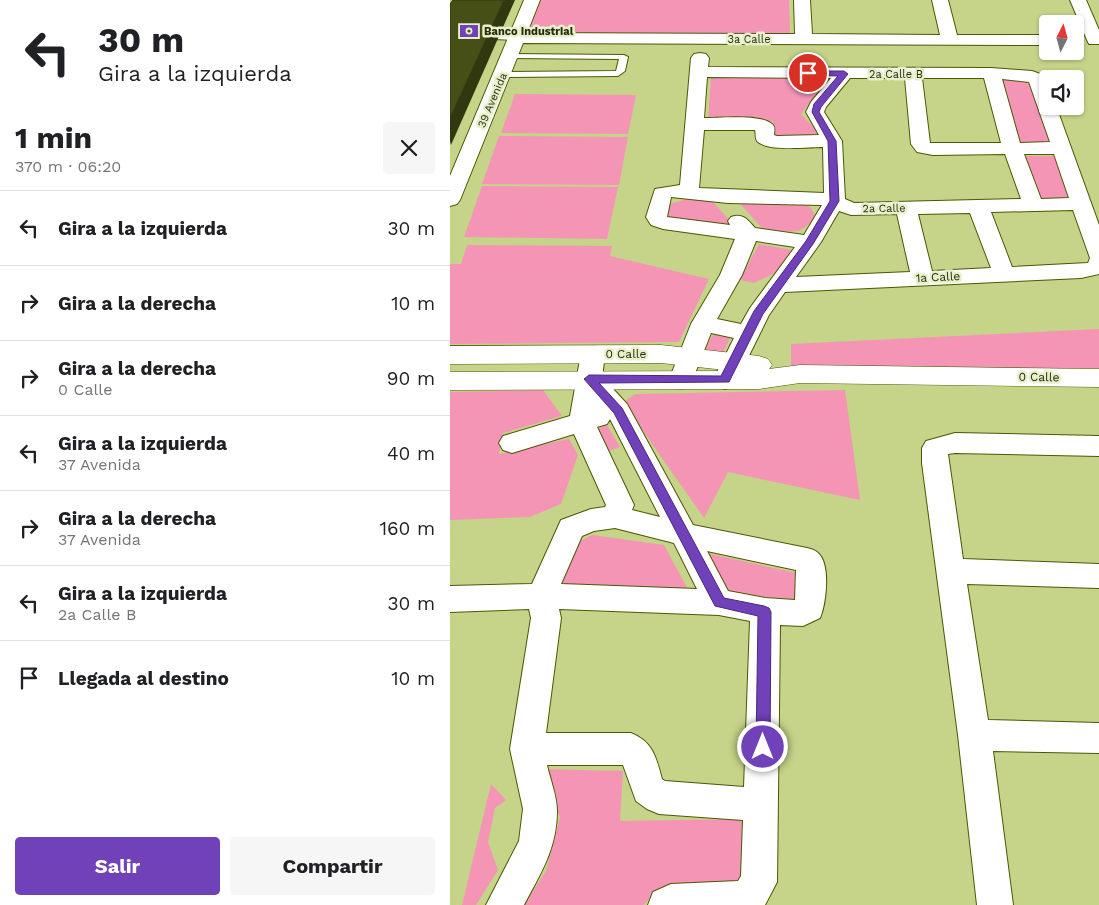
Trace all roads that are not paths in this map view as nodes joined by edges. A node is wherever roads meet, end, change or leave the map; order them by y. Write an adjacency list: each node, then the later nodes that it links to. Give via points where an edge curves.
1 (532, 0): 6 (street, 39 Avenida)
2 (802, 0): 7 (street)
3 (940, 0): 11 (street)
4 (1078, 0): 10 (street)
5 (450, 35): 6 (lane, 3a Calle)
6 (517, 38): 7 (street, 3a Calle); 12 (street, 39 Avenida)
7 (804, 39): 11 (street, 3a Calle)
8 (1039, 40): 11 (street, 3a Calle)
9 (1084, 40): 10 (street)
10 (1097, 40)
11 (950, 41)
12 (510, 56): 16 (street, 39 Avenida); 16 (lane, via 624,57 618,73)
13 (844, 74): 14 (street, 2a Calle B); 17 (street, 2a Calle B, via 700,65); 18 (street, via 817,106 816,112)
14 (913, 74): 15 (street, 2a Calle B); 20 (street, via 924,148)
15 (990, 74): 19 (street, 2a Calle B, via 1037,79); 20 (street)
16 (502, 75): 24 (street, 39 Avenida)
17 (696, 124): 18 (street, via 758,124 765,127 766,138 774,142); 21 (street)
18 (832, 141): 25 (street)
19 (1061, 148): 20 (street); 26 (street)
20 (1014, 150): 27 (street)
21 (689, 192): 22 (street, 2a Calle); 23 (street, 2a Calle)
22 (662, 193): 30 (street, via 656,217 658,221)
23 (718, 197): 25 (street, 2a Calle); 30 (street)
24 (450, 200)
25 (835, 201): 29 (street, 2a Calle, via 851,209); 31 (street)
26 (1080, 204): 27 (street, 2a Calle); 32 (street)
27 (1033, 205): 28 (street, 2a Calle)
28 (978, 206): 29 (street, 2a Calle); 33 (street)
29 (906, 208): 34 (street)
30 (748, 234): 31 (street); 36 (street, via 731,275)
31 (810, 242): 35 (street)
32 (1098, 262): 33 (street, 1a Calle, via 1081,271)
33 (1004, 274): 34 (street, 1a Calle)
34 (923, 278): 35 (street, 1a Calle)
35 (780, 284): 37 (street, via 758,313)
36 (703, 324): 37 (street); 40 (street)
37 (748, 333): 41 (street)
38 (593, 354): 39 (street, 0 Calle); 40 (street, 0 Calle); 43 (street)
39 (450, 355)
40 (685, 368): 41 (street, 0 Calle); 43 (street, 0 Calle)
41 (729, 371): 42 (street, 0 Calle, via 759,380 800,374)
42 (1099, 378)
43 (589, 379): 44 (street, 0 Calle); 45 (street); 46 (street)
44 (450, 381)
45 (618, 411): 46 (street); 49 (street)
46 (582, 423): 47 (street); 50 (street)
47 (512, 443)
48 (1099, 446): 53 (street, via 955,442 935,448)
49 (637, 448): 50 (street); 52 (street)
50 (601, 462): 51 (street, via 620,506)
51 (615, 518): 52 (street); 55 (street, via 591,520 571,528)
52 (685, 535): 57 (street); 58 (street, via 807,560 811,565 809,610 803,613)
53 (952, 571): 54 (street); 59 (street)
54 (1099, 576)
55 (541, 596): 56 (street); 57 (street); 61 (street, via 546,618)
56 (450, 599)
57 (720, 602): 58 (street)
58 (764, 612): 62 (street)
59 (974, 735): 60 (street); 65 (street)
60 (1099, 738)
61 (527, 749): 62 (street, via 631,749 640,760 648,789 659,797); 63 (street, via 540,809 536,845)
62 (762, 805): 64 (street, via 760,882 747,899 671,902)
63 (504, 905)
64 (666, 905)
65 (995, 905)

